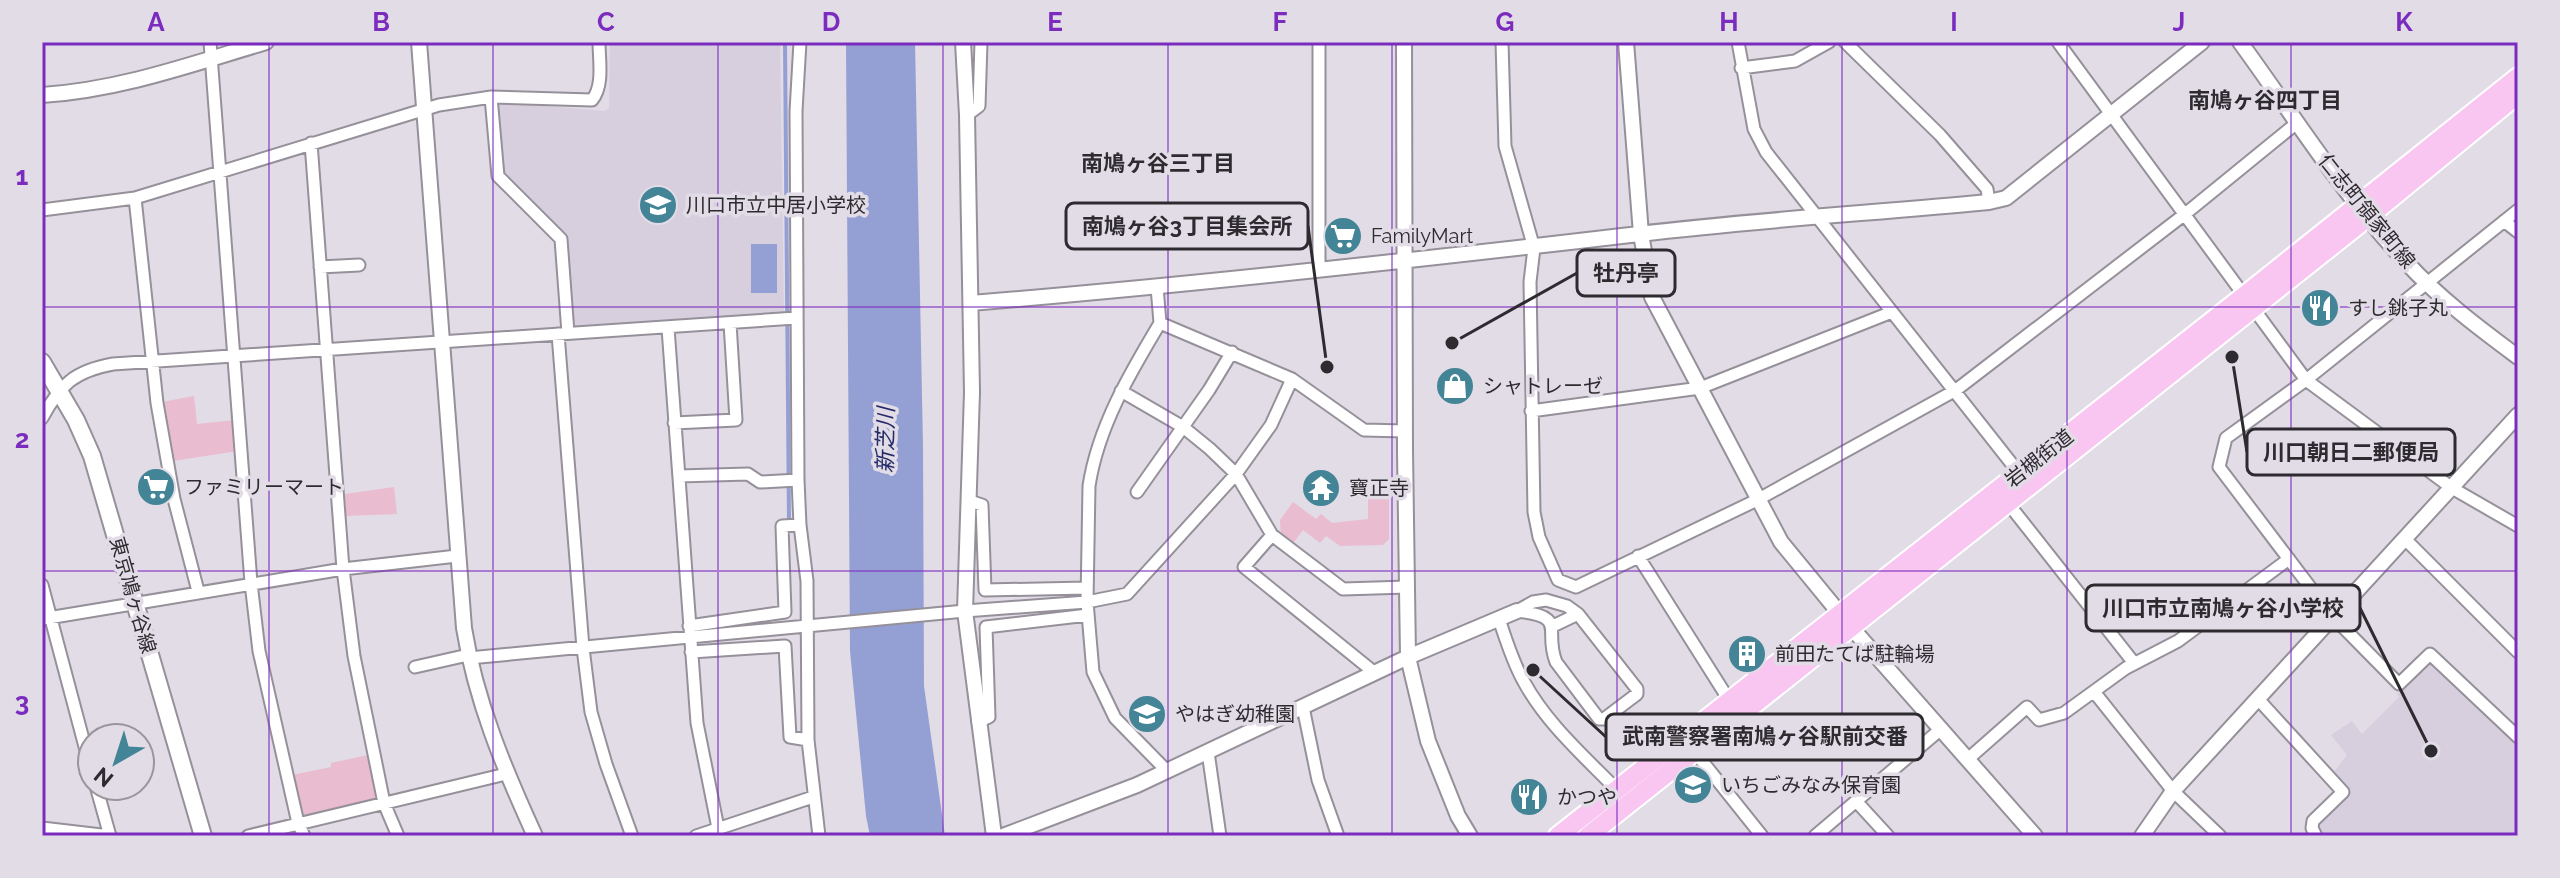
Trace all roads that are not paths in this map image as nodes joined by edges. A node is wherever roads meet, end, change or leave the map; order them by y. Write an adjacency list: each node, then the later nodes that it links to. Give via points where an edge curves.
1 (210, 42): 18 (street)
2 (266, 42): 18 (street)
3 (419, 42): 24 (street)
4 (599, 42): 23 (street, via 599,87 592,100)
5 (800, 42): 50 (street)
6 (963, 42): 26 (street)
7 (981, 42): 26 (street, via 979,106)
8 (1319, 42): 44 (street)
9 (1404, 42): 41 (street)
10 (1502, 42): 40 (street, via 1505,146)
11 (1626, 42): 39 (street)
12 (1738, 42): 19 (street)
13 (1829, 42): 19 (street, via 1795,61)
14 (1845, 42): 31 (street, via 1940,135 1987,189)
15 (2058, 42): 25 (street)
16 (2202, 42): 25 (street)
17 (2240, 42): 27 (street, 仁志町領家町線)
18 (211, 59): 22 (street, via 135,81); 29 (street)
19 (1741, 68): 36 (street, via 1754,129)
20 (2518, 77): 34 (highway, 岩槻街道)
21 (2518, 94): 34 (highway, 岩槻街道)
22 (42, 95)
23 (491, 97): 24 (street); 54 (street, via 498,176 561,239)
24 (424, 109): 28 (street); 55 (street)
25 (2112, 114): 31 (street, via 2006,198); 35 (street)
26 (967, 115): 48 (street)
27 (2298, 122): 34 (street, 仁志町領家町線); 35 (street)
28 (311, 143): 29 (street); 43 (street)
29 (221, 173): 30 (street); 58 (street)
30 (135, 198): 32 (street); 61 (street)
31 (1989, 202): 36 (street)
32 (42, 210)
33 (2518, 210): 37 (street)
34 (2363, 211): 45 (street, 仁志町領家町線); 47 (highway, 岩槻街道)
35 (2185, 214): 47 (street); 66 (street)
36 (1816, 218): 39 (street); 49 (street)
37 (2504, 221): 38 (street); 45 (street)
38 (2518, 232)
39 (1641, 234): 40 (street); 64 (street, via 1652,297)
40 (1534, 248): 41 (street); 68 (street)
41 (1405, 259): 44 (street); 73 (street)
42 (359, 265): 43 (street)
43 (320, 267): 56 (street)
44 (1319, 269): 46 (street)
45 (2426, 282): 59 (street, 仁志町領家町線); 63 (street)
46 (1157, 287): 48 (street); 52 (street)
47 (2248, 302): 63 (street); 74 (highway, 岩槻街道); 82 (highway, 岩槻街道)
48 (971, 303): 81 (street)
49 (1892, 312): 64 (street); 66 (street)
50 (796, 318): 51 (street); 77 (street)
51 (730, 323): 53 (street); 71 (street, via 736,420)
52 (1160, 323): 57 (street); 67 (street)
53 (668, 328): 54 (street); 71 (street)
54 (563, 334): 55 (street); 108 (street)
55 (441, 342): 56 (street); 87 (street)
56 (326, 348): 58 (street); 90 (street)
57 (1232, 352): 62 (street); 72 (street)
58 (233, 355): 61 (street); 91 (street)
59 (2518, 357)
60 (42, 362): 65 (main road, 東京鳩ヶ谷線)
61 (150, 362): 65 (street, via 99,366); 95 (street, via 174,499)
62 (1292, 379): 73 (street, via 1364,430); 75 (street, via 1271,425)
63 (2306, 380): 78 (street); 89 (street, via 2226,438 2219,467)
64 (1700, 388): 68 (street); 80 (street)
65 (58, 390): 70 (street); 96 (main road, 東京鳩ヶ谷線, via 92,456)
66 (1956, 390): 74 (street); 80 (street)
67 (1121, 391): 72 (street); 94 (street, via 1091,469)
68 (1531, 411): 88 (street, via 1534,512 1558,580 1576,587)
69 (2518, 415): 78 (street)
70 (42, 418)
71 (674, 423): 76 (street)
72 (1183, 427): 75 (street); 79 (street)
73 (1405, 431): 93 (street)
74 (2019, 473): 104 (highway, 岩槻街道)
75 (1236, 474): 85 (street); 97 (street, via 1127,594)
76 (679, 476): 77 (street, via 748,474 760,482); 107 (street)
77 (798, 480): 83 (street)
78 (2452, 488): 84 (street); 86 (street)
79 (1137, 492)
80 (1757, 500): 88 (street); 104 (street, via 1781,542)
81 (970, 501): 94 (street, via 982,505 985,590); 98 (street)
82 (2007, 502): 104 (highway, 岩槻街道); 113 (street)
83 (800, 525): 105 (street); 107 (street, via 782,526 785,612)
84 (2518, 526)
85 (1272, 535): 93 (street, via 1343,589); 115 (street, via 1244,567)
86 (2405, 539): 101 (street); 110 (street)
87 (457, 556): 90 (street); 111 (street)
88 (1638, 556): 118 (street)
89 (2289, 559): 101 (street); 113 (street, via 2178,641)
90 (343, 569): 91 (street); 135 (street, via 354,656)
91 (251, 583): 95 (street); 136 (street, via 259,651)
92 (42, 585): 102 (street)
93 (1407, 587): 112 (street)
94 (1087, 588): 97 (street)
95 (198, 591): 96 (street)
96 (136, 603): 102 (street); 140 (main road, 東京鳩ヶ谷線)
97 (1088, 608): 98 (street); 121 (street, via 986,627 989,717); 128 (street, via 1093,672 1101,692 1115,718)
98 (965, 611): 105 (street); 121 (street)
99 (1517, 611): 100 (street, via 1546,600); 103 (street); 106 (street, via 1535,613)
100 (1578, 614): 106 (street); 106 (street, via 1637,689 1604,719 1556,662)
101 (2332, 616): 117 (street); 123 (street, via 2399,684 2430,654)
102 (45, 617): 120 (street)
103 (1499, 619): 112 (street); 130 (street, via 1534,698)
104 (1845, 620): 118 (highway, 岩槻街道); 122 (street); 125 (highway, 岩槻街道)
105 (809, 626): 107 (street); 124 (street)
106 (1553, 626)
107 (689, 632): 108 (street); 109 (street)
108 (583, 648): 111 (street); 145 (street, via 591,712)
109 (691, 652): 124 (street, via 785,646 790,737); 138 (street, via 697,723)
110 (2518, 652)
111 (468, 656): 114 (street); 129 (street)
112 (1408, 657): 115 (street); 152 (street, via 1428,741)
113 (2134, 663): 116 (street)
114 (415, 667)
115 (1375, 673): 119 (street)
116 (2095, 693): 127 (street, via 2064,713 2039,720 2027,707); 131 (street)
117 (2258, 699): 131 (street); 161 (street, via 2343,792 2313,821)
118 (1729, 700): 130 (highway, 岩槻街道)
119 (1303, 707): 126 (street); 151 (street, via 1318,780)
120 (77, 722)
121 (978, 722): 148 (street)
122 (1941, 729): 127 (street); 133 (street)
123 (2518, 737)
124 (808, 740): 132 (street)
125 (1694, 751): 154 (highway, 岩槻街道); 155 (street)
126 (1208, 752): 128 (street); 150 (street)
127 (1968, 759): 158 (street)
128 (1166, 770): 149 (street)
129 (506, 774): 135 (street); 144 (street)
130 (1617, 790): 153 (highway, 岩槻街道)
131 (2173, 791): 159 (street); 160 (street)
132 (813, 797): 138 (street); 147 (street)
133 (1856, 801): 156 (street); 157 (street)
134 (100, 802): 139 (street)
135 (384, 803): 136 (street); 143 (street)
136 (298, 823): 141 (street); 142 (street)
137 (42, 828): 139 (street)
138 (718, 828): 146 (street)
139 (110, 836)
140 (203, 836)
141 (248, 836)
142 (304, 836)
143 (398, 836)
144 (535, 836)
145 (632, 836)
146 (696, 836)
147 (819, 836)
148 (994, 836)
149 (1003, 836)
150 (1220, 836)
151 (1338, 836)
152 (1470, 836)
153 (1558, 836)
154 (1588, 836)
155 (1762, 836)
156 (1815, 836)
157 (1888, 836)
158 (2035, 836)
159 (2142, 836)
160 (2220, 836)
161 (2316, 836)

